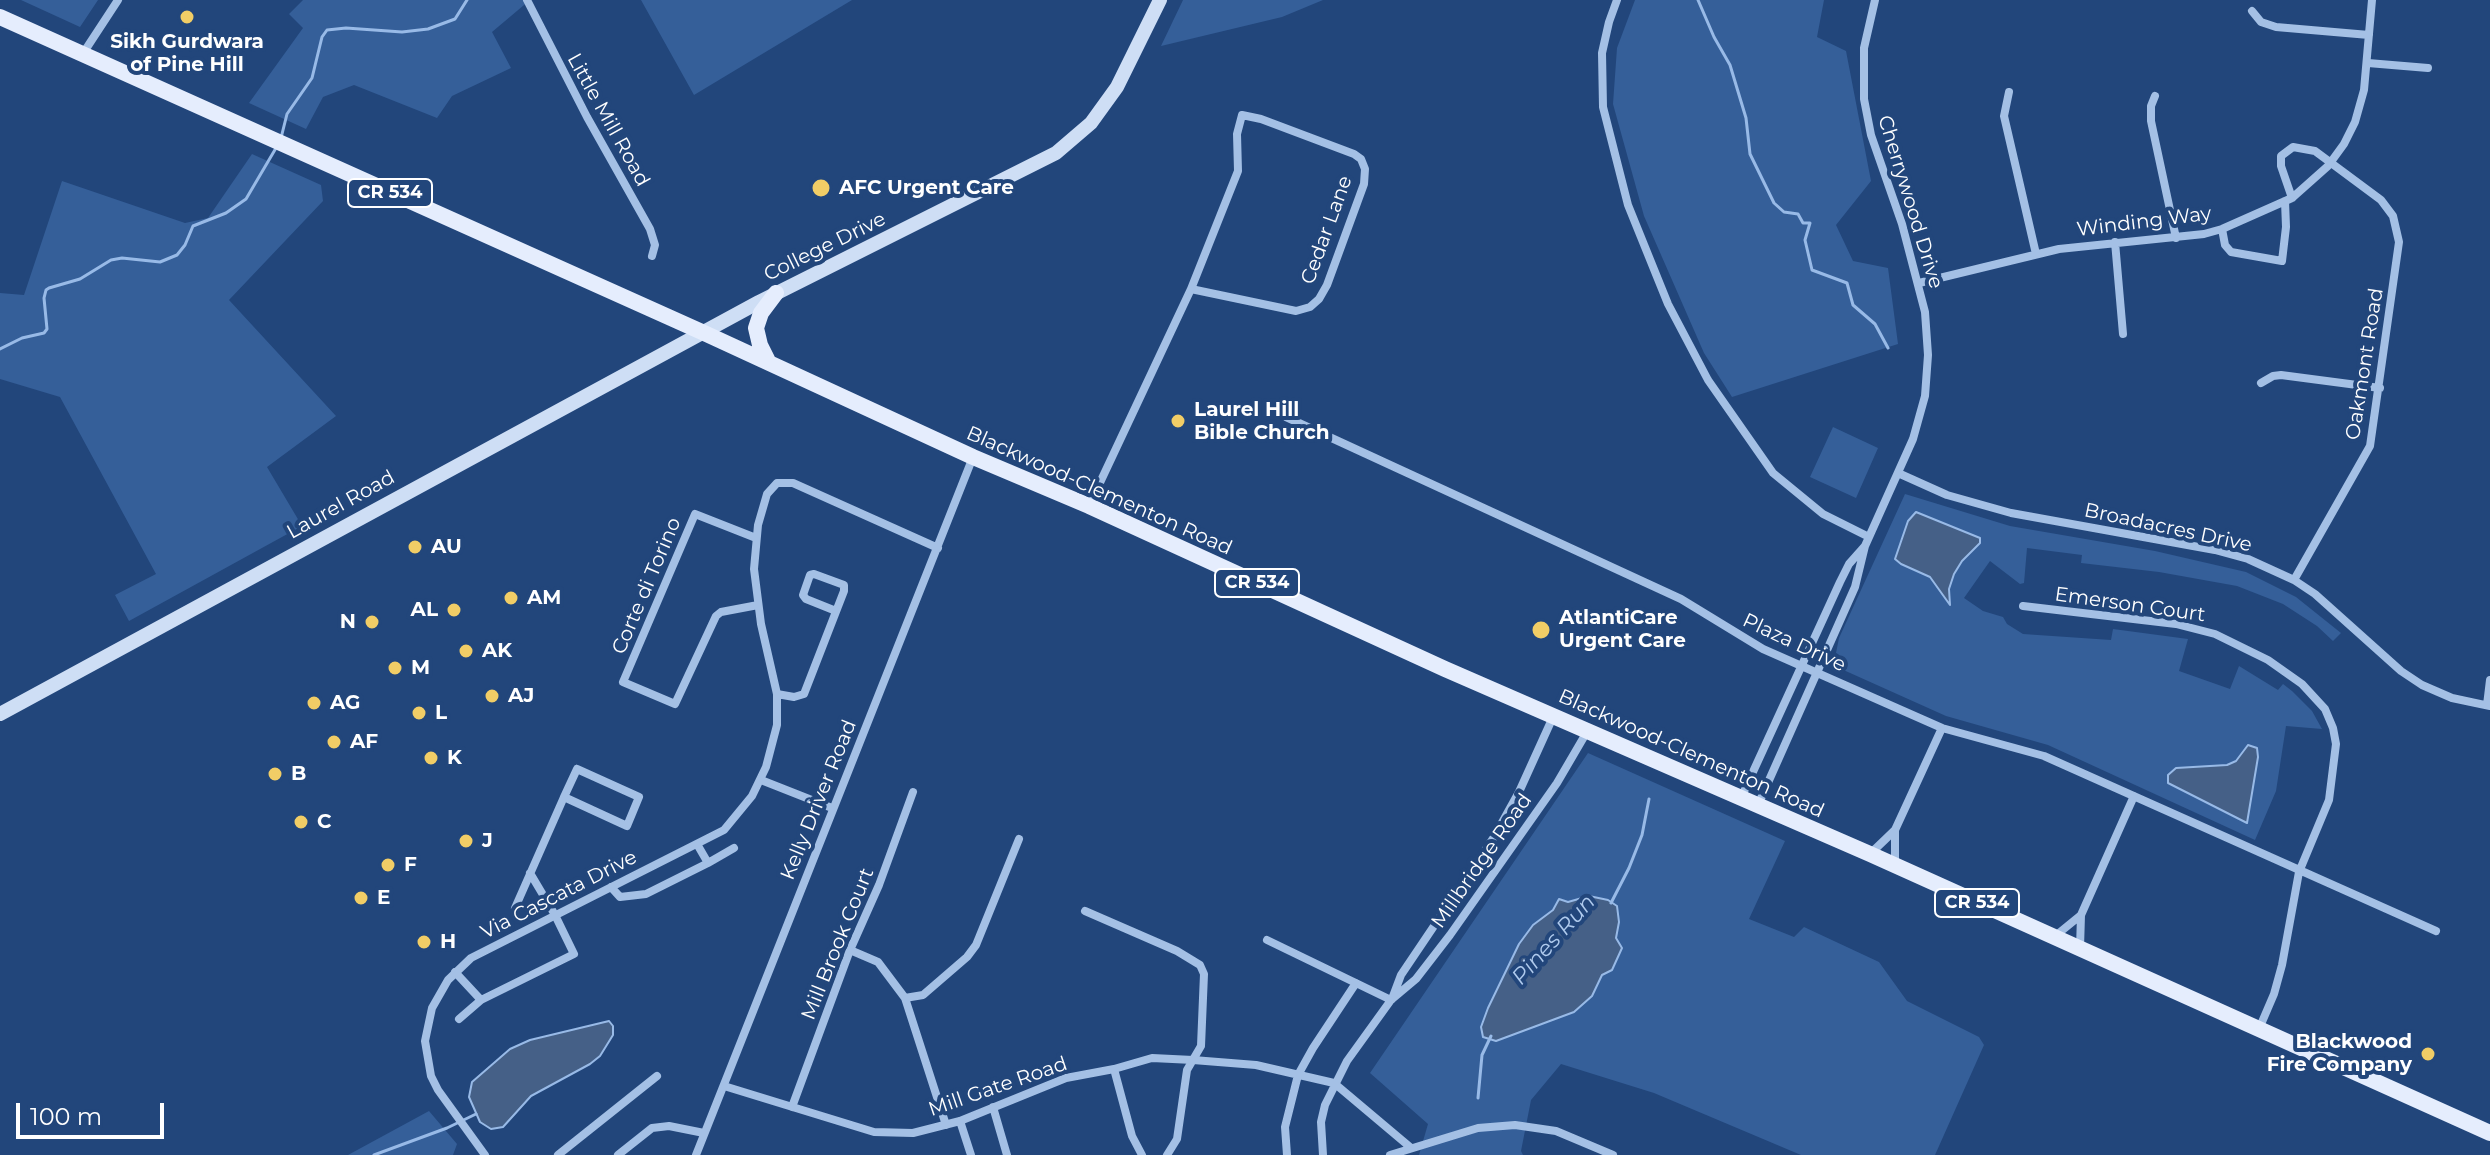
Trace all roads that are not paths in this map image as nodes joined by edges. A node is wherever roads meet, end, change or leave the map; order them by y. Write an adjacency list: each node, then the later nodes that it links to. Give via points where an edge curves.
1 (118, 0): 10 (street)
2 (527, 0): 21 (street, Little Mill Road, via 650,229)
3 (1160, 0): 24 (main road, College Drive, via 1117,87 1091,123 1056,153)
4 (1617, 0): 35 (street, via 1602,53 1603,107 1632,215 1668,304 1708,380 1773,473)
5 (1875, 0): 22 (street, Cherrywood Drive, via 1863,68 1866,111)
6 (2372, 0): 9 (street, Winding Way)
7 (2252, 11): 9 (street, via 2261,22 2276,27)
8 (0, 17): 10 (main road, Blackwood-Clementon Road / CR 534)
9 (2369, 35): 11 (street, Winding Way)
10 (82, 55): 25 (main road, Blackwood-Clementon Road / CR 534)
11 (2368, 63): 12 (street); 15 (street, Winding Way, via 2355,122)
12 (2428, 68)
13 (2009, 92): 20 (street, via 2004,116)
14 (2155, 96): 18 (street, via 2151,121)
15 (2332, 161): 16 (street, Winding Way); 16 (street, Oakmont Road, via 2308,148 2285,150 2281,166); 29 (street, Oakmont Road, via 2381,200 2398,233)
16 (2289, 199): 17 (street, Winding Way); 17 (street, via 2282,261 2231,252)
17 (2222, 229): 18 (street, Winding Way)
18 (2176, 238): 19 (street, Winding Way)
19 (2115, 242): 20 (street, Winding Way); 26 (street)
20 (2036, 254): 22 (street, Winding Way)
21 (652, 256)
22 (1919, 283): 32 (street, Cherrywood Drive, via 1928,368 1920,417)
23 (1191, 289): 23 (street, Cedar Lane, via 1238,171 1242,115 1361,159 1364,184 1327,285 1310,307 1296,311); 33 (street, Cedar Lane)
24 (776, 293): 25 (main road, College Drive); 27 (main road, via 756,328)
25 (702, 332): 27 (main road, Blackwood-Clementon Road / CR 534); 46 (main road, Laurel Road)
26 (2123, 334)
27 (769, 363): 31 (main road, Blackwood-Clementon Road / CR 534)
28 (2261, 383): 29 (street, via 2281,375)
29 (2380, 388): 37 (street, Oakmont Road, via 2367,455)
30 (1286, 417): 41 (street, Plaza Drive, via 1645,581 1763,649)
31 (973, 457): 33 (main road, Blackwood-Clementon Road / CR 534); 36 (street, Kelly Driver Road)
32 (1898, 473): 35 (street, Cherrywood Drive); 37 (street, Broadacres Drive, via 1988,507 2231,553)
33 (1089, 506): 47 (main road, Blackwood-Clementon Road / CR 534)
34 (756, 538): 36 (street, Via Cascata Drive, via 767,494 782,481); 38 (street, Via Cascata Drive); 38 (street, Corte di Torino, via 695,514 623,682 675,704 716,616)
35 (1867, 541): 41 (street, Cherrywood Drive, via 1843,574); 42 (street, Cherrywood Drive, via 1855,587)
36 (938, 548): 56 (street, Kelly Driver Road)
37 (2294, 580): 45 (street, Broadacres Drive, via 2411,678 2443,695)
38 (758, 605): 44 (street, Via Cascata Drive)
39 (2023, 606): 64 (street, Emerson Court, via 2204,630 2261,656 2314,696 2331,721 2336,753 2327,808)
40 (836, 611): 40 (street, via 844,585 810,575 803,595); 44 (street, via 804,694)
41 (1802, 665): 42 (street, Plaza Drive); 54 (street, Cherrywood Drive)
42 (1817, 672): 48 (street, Plaza Drive); 55 (street, Cherrywood Drive)
43 (2490, 680): 45 (street)
44 (777, 694): 50 (street, Via Cascata Drive, via 777,725)
45 (2489, 705)
46 (0, 714)
47 (1554, 715): 49 (main road, Blackwood-Clementon Road / CR 534); 80 (street, Millbridge Road, via 1494,837 1401,975)
48 (1942, 728): 52 (street, Plaza Drive, via 2044,756); 57 (street)
49 (1588, 730): 54 (main road, Blackwood-Clementon Road / CR 534); 80 (street, Millbridge Road, via 1450,935 1416,979)
50 (761, 780): 56 (street); 59 (street, Via Cascata Drive, via 731,824)
51 (913, 792): 74 (street, Mill Brook Court)
52 (2134, 796): 64 (street, Plaza Drive); 70 (street)
53 (564, 797): 53 (street, via 577,769 639,797 627,826); 65 (street)
54 (1741, 798): 55 (main road, Blackwood-Clementon Road / CR 534)
55 (1758, 805): 61 (main road, Blackwood-Clementon Road / CR 534)
56 (832, 808): 88 (street, Kelly Driver Road)
57 (1895, 830): 61 (street); 63 (street)
58 (1019, 839): 78 (street, via 976,945 923,995)
59 (697, 844): 62 (street); 66 (street, Via Cascata Drive)
60 (734, 848): 62 (street)
61 (1870, 854): 63 (main road, Blackwood-Clementon Road / CR 534)
62 (708, 863): 66 (street, via 646,894 620,897)
63 (1895, 866): 72 (main road, Blackwood-Clementon Road / CR 534)
64 (2299, 872): 71 (street, Plaza Drive); 82 (street, Emerson Court, via 2282,965)
65 (530, 873): 67 (street); 69 (street)
66 (611, 887): 69 (street, Via Cascata Drive)
67 (515, 908)
68 (1085, 911): 83 (street, via 1200,965 1203,1020 1201,1046)
69 (555, 915): 76 (street, Via Cascata Drive, via 482,952); 79 (street, via 574,954)
70 (2081, 915): 72 (street); 75 (street)
71 (2436, 931)
72 (2053, 937): 75 (main road, Blackwood-Clementon Road / CR 534)
73 (1267, 940): 77 (street)
74 (850, 950): 78 (street, via 878,962); 89 (street, Mill Brook Court)
75 (2080, 950): 82 (main road, Blackwood-Clementon Road / CR 534)
76 (455, 972): 79 (street); 97 (street, Via Cascata Drive, via 426,1028 428,1068)
77 (1356, 983): 80 (street); 85 (street)
78 (905, 998): 92 (street)
79 (481, 1000): 81 (street)
80 (1391, 1000): 87 (street, Millbridge Road)
81 (459, 1019)
82 (2259, 1030): 94 (main road, Blackwood-Clementon Road / CR 534)
83 (1193, 1060): 84 (street, Mill Gate Road, via 1152,1058); 85 (street, Mill Gate Road); 104 (street, via 1177,1139)
84 (1114, 1069): 90 (street, Mill Gate Road, via 1066,1078); 103 (street)
85 (1298, 1075): 87 (street, Mill Gate Road); 105 (street, via 1285,1127)
86 (657, 1076): 98 (street)
87 (1334, 1083): 96 (street); 106 (street, Millbridge Road, via 1321,1122)
88 (724, 1086): 89 (street, Mill Gate Road); 93 (street, Kelly Driver Road)
89 (792, 1107): 92 (street, Mill Gate Road, via 874,1132 913,1133)
90 (993, 1107): 91 (street, Mill Gate Road); 102 (street)
91 (960, 1121): 92 (street, Mill Gate Road); 101 (street)
92 (946, 1125)
93 (704, 1133): 99 (street, via 652,1128); 100 (street, Kelly Driver Road)
94 (2490, 1133)
95 (1583, 1142): 96 (street, via 1556,1131 1515,1125 1478,1128); 108 (street); 109 (street)
96 (1410, 1147): 107 (street)
97 (485, 1155)
98 (558, 1155)
99 (618, 1155)
100 (696, 1155)
101 (971, 1155)
102 (1007, 1155)
103 (1142, 1155)
104 (1167, 1155)
105 (1287, 1155)
106 (1323, 1155)
107 (1390, 1155)
108 (1589, 1155)
109 (1613, 1155)

